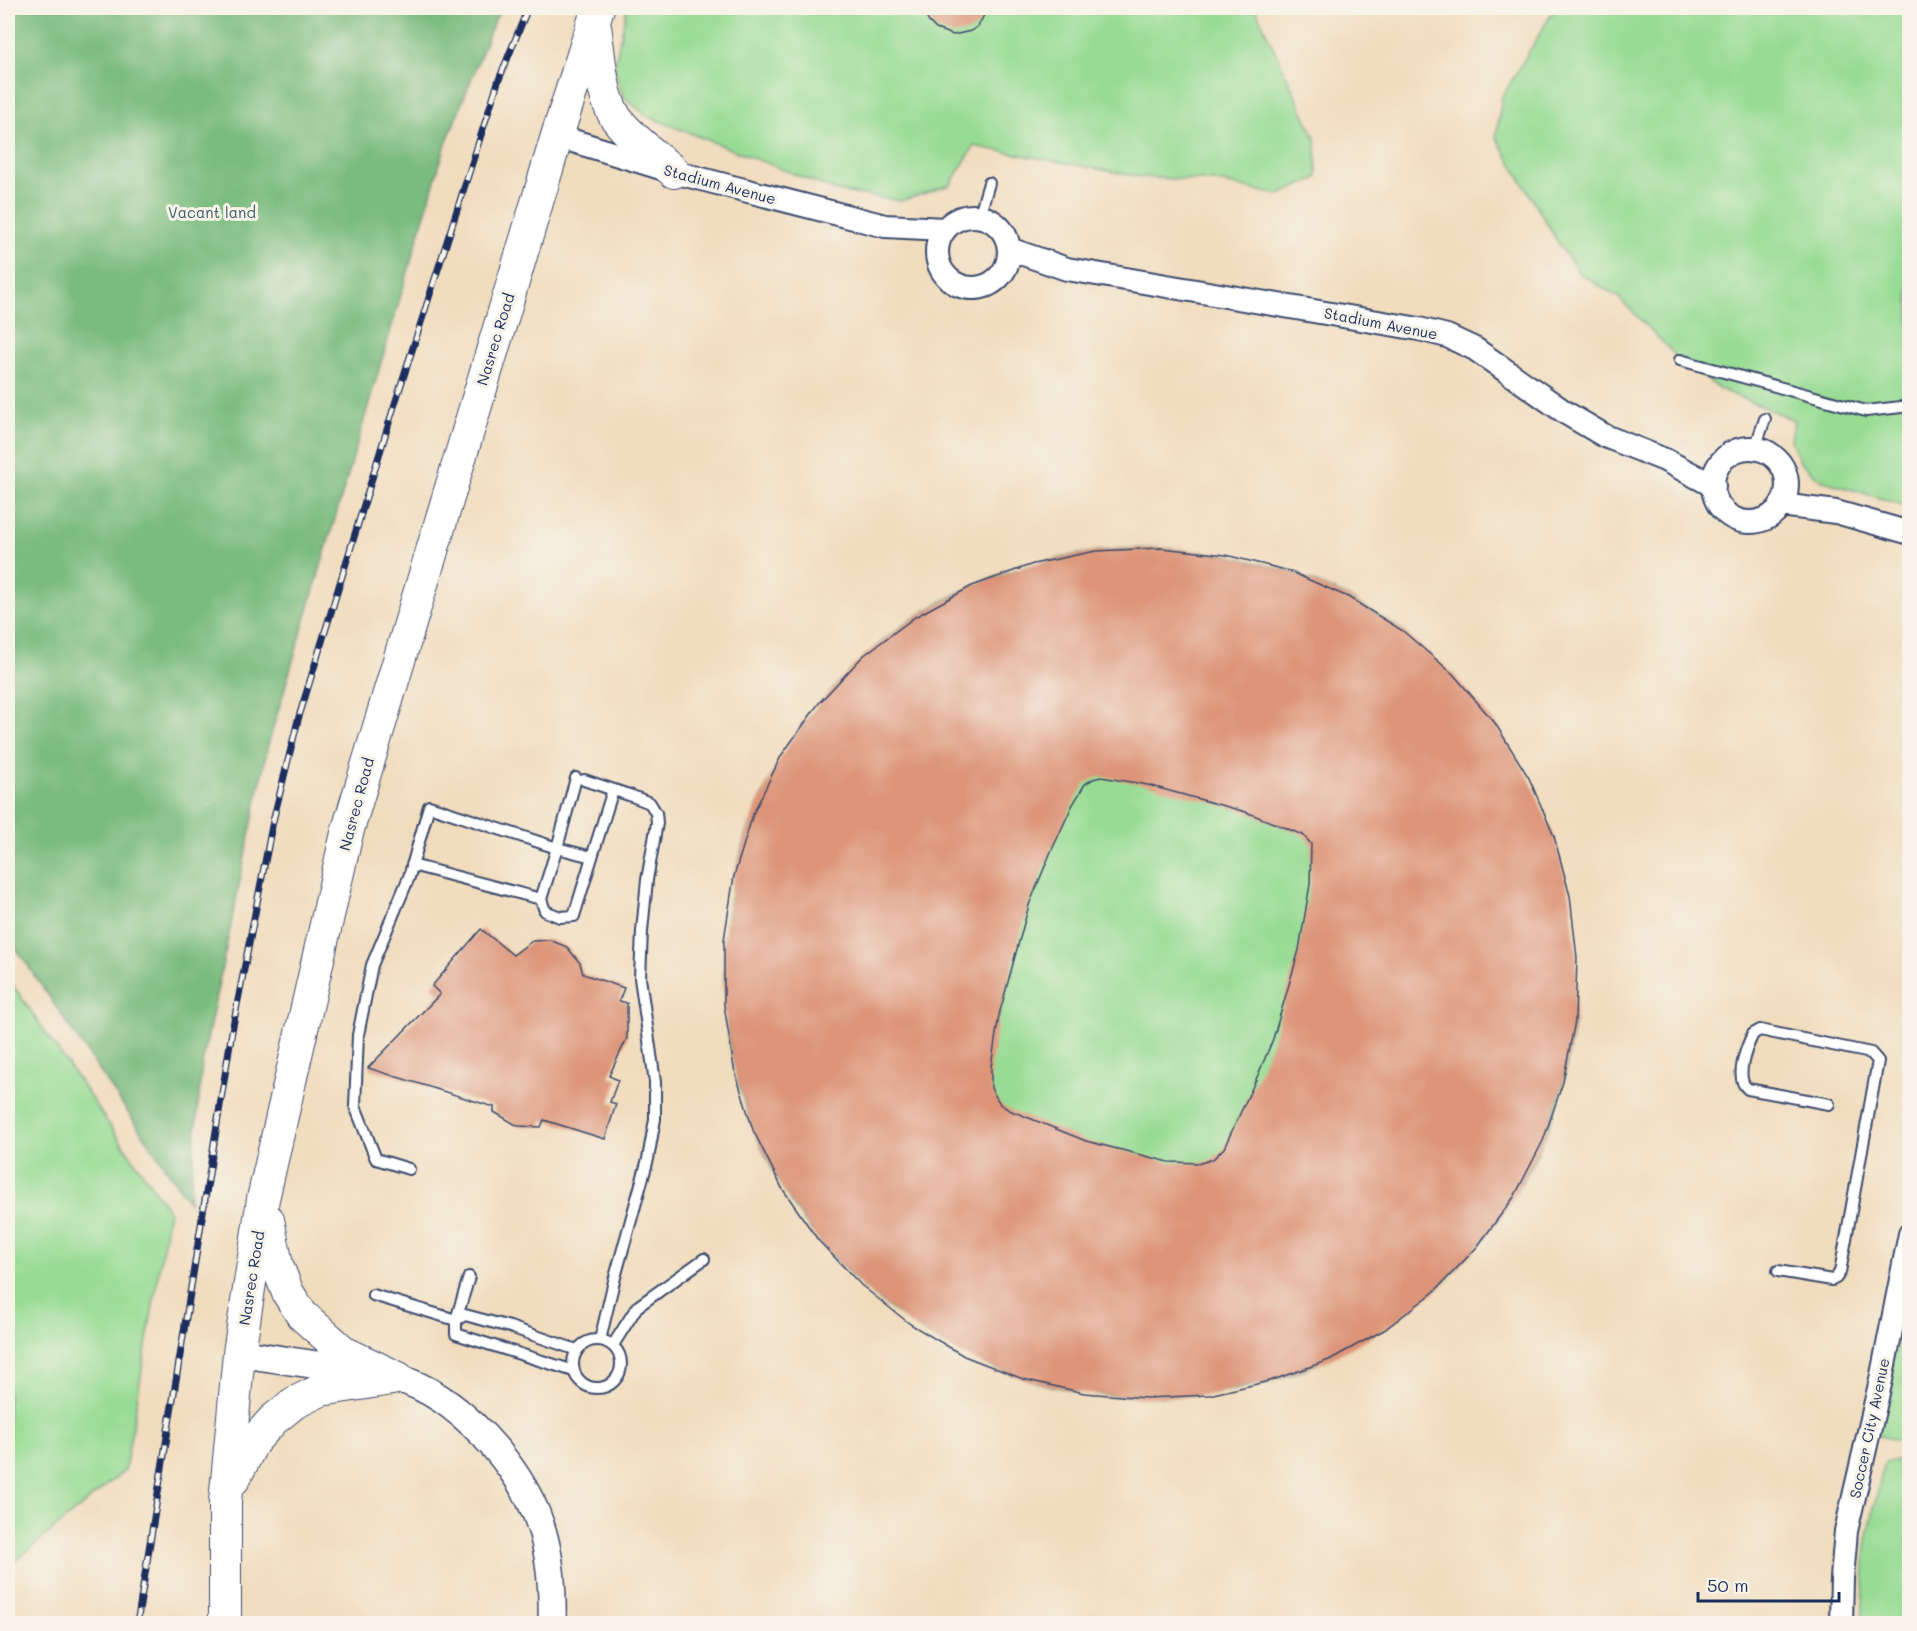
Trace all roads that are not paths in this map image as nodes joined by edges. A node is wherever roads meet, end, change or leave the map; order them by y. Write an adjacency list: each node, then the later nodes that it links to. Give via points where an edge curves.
1 (596, 14): 2 (main road, Nasrec Road); 3 (main road, via 612,111)
2 (557, 136): 3 (street, Stadium Avenue); 30 (main road, Nasrec Road, via 347,832)
3 (674, 172): 6 (street, Stadium Avenue)
4 (989, 183): 5 (lane)
5 (979, 217): 7 (street, via 955,221); 8 (street, via 1000,228)
6 (885, 226): 7 (street, Stadium Avenue); 9 (street, Stadium Avenue)
7 (945, 229): 9 (street)
8 (1009, 249): 10 (street, Stadium Avenue); 11 (street)
9 (937, 253): 11 (street, via 944,274 963,287 985,286)
10 (1066, 269): 11 (street, Stadium Avenue); 16 (street, Stadium Avenue, via 1419,328 1447,336 1475,349 1605,436)
11 (1003, 273)
12 (1680, 360): 13 (lane, via 1866,411)
13 (1910, 406)
14 (1765, 419): 15 (lane)
15 (1755, 448): 17 (street, via 1736,451); 18 (street, via 1777,459)
16 (1665, 460): 17 (street, Stadium Avenue); 19 (street, Stadium Avenue)
17 (1721, 462): 19 (street)
18 (1787, 482): 20 (street); 21 (street)
19 (1714, 486): 20 (street, via 1719,504 1742,520 1764,519)
20 (1782, 505): 21 (street)
21 (1836, 512): 22 (street)
22 (1910, 533)
23 (613, 790): 24 (lane, via 580,779); 25 (lane); 37 (lane, via 650,803 656,813 640,978 656,1101 651,1144)
24 (557, 848): 25 (lane); 26 (lane, via 429,806); 27 (lane)
25 (592, 857): 27 (lane, via 574,916 561,917 545,911)
26 (412, 865): 27 (lane); 29 (lane, via 372,965 358,1035 355,1106 376,1159)
27 (541, 899)
28 (1829, 1104): 33 (lane, via 1743,1086 1740,1074 1753,1034 1760,1030 1842,1046 1871,1053 1878,1061 1840,1272 1832,1280)
29 (409, 1169)
30 (263, 1199): 40 (main road, Nasrec Road); 42 (main road, via 277,1265 302,1315 345,1353)
31 (1910, 1233): 46 (street, Soccer City Avenue, via 1846,1531)
32 (704, 1259): 38 (lane, via 637,1307)
33 (1778, 1271)
34 (469, 1277): 36 (lane)
35 (373, 1295): 36 (lane)
36 (456, 1320): 39 (lane, via 465,1315); 41 (lane, via 456,1334)
37 (600, 1340): 38 (lane); 39 (lane, via 590,1340)
38 (613, 1345): 41 (lane, via 621,1360 613,1382 591,1387)
39 (577, 1350): 41 (lane)
40 (239, 1353): 42 (street); 43 (main road, Nasrec Road)
41 (574, 1371)
42 (398, 1378): 43 (main road, via 321,1390 294,1403 253,1442); 45 (street, via 439,1397 465,1417 498,1453 524,1490 540,1523 548,1556)
43 (225, 1502): 44 (main road, Nasrec Road)
44 (225, 1623)
45 (552, 1623)
46 (1841, 1623)

